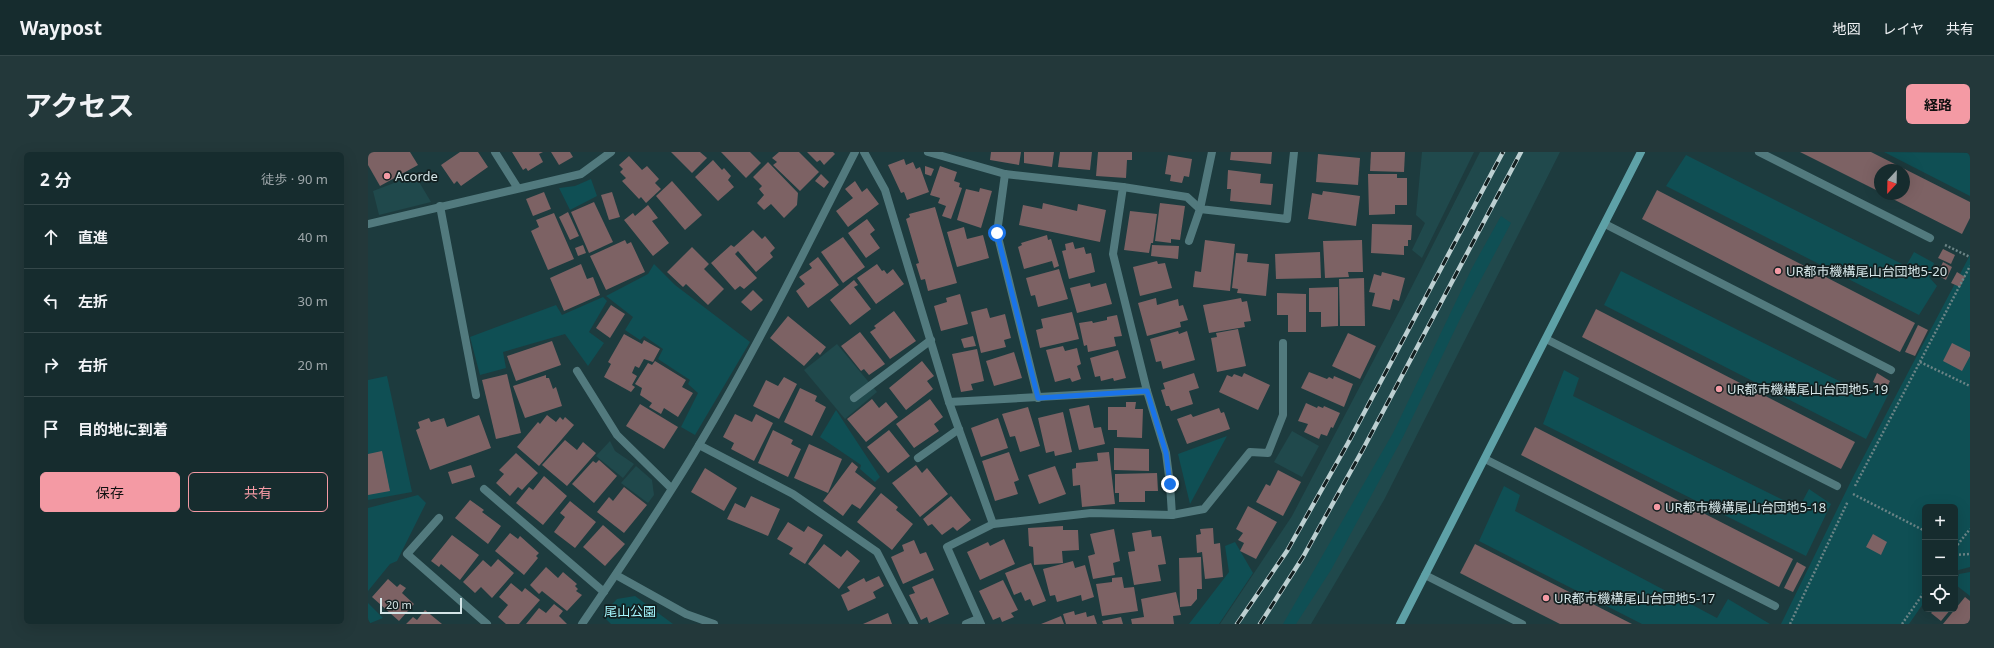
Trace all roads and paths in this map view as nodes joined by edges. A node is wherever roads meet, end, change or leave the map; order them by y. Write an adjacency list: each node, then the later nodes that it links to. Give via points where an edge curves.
1 (495, 152): 12 (street)
2 (611, 152): 12 (street, via 581,174)
3 (855, 152): 34 (street, via 758,342)
4 (864, 152): 22 (street, via 885,190)
5 (928, 152): 10 (street)
6 (1212, 152): 14 (street)
7 (1294, 152): 14 (street, via 1287,219)
8 (1641, 152): 16 (street)
9 (1759, 152): 17 (street)
10 (1005, 174): 11 (street); 31 (street, via 997,233)
11 (1123, 187): 14 (street, via 1187,197); 28 (street, via 1113,254)
12 (517, 188): 13 (street)
13 (440, 206): 15 (street); 29 (street)
14 (1200, 208): 18 (street)
15 (368, 224)
16 (1605, 224): 21 (street); 25 (street)
17 (1930, 238): 19 (path)
18 (1189, 240)
19 (1970, 258)
20 (1970, 266): 24 (path)
21 (1546, 339): 36 (street); 37 (street)
22 (931, 340): 30 (street); 32 (street)
23 (1283, 343): 41 (street, via 1283,415 1268,453 1250,452 1204,509)
24 (1920, 362): 27 (path); 40 (path)
25 (1891, 370)
26 (577, 371): 38 (street, via 617,435)
27 (1970, 386)
28 (1147, 391): 31 (street); 41 (street, via 1166,453)
29 (476, 395)
30 (854, 398)
31 (1038, 398): 32 (street)
32 (949, 402): 33 (street)
33 (959, 429): 35 (street); 43 (street)
34 (699, 445): 38 (street); 59 (street, via 793,494 877,552)
35 (918, 458)
36 (1485, 459): 50 (street); 53 (street)
37 (1837, 486)
38 (671, 488): 49 (street)
39 (484, 489): 51 (street)
40 (1852, 493): 44 (path); 63 (path)
41 (1172, 514): 43 (street, via 1091,513)
42 (439, 518): 56 (street, via 407,554)
43 (992, 524): 54 (street, via 947,547)
44 (1922, 529)
45 (1970, 529): 46 (path)
46 (1958, 543)
47 (1970, 554): 48 (path)
48 (1958, 555)
49 (616, 575): 51 (street); 58 (street, via 686,614)
50 (1425, 575): 61 (street); 62 (street)
51 (604, 592): 57 (street)
52 (1922, 595): 55 (path)
53 (1775, 606)
54 (980, 621): 60 (street)
55 (1903, 623): 64 (path)
56 (487, 624)
57 (582, 624)
58 (714, 624)
59 (914, 624)
60 (966, 624)
61 (1400, 624)
62 (1522, 624)
63 (1790, 624)
64 (1908, 624)

